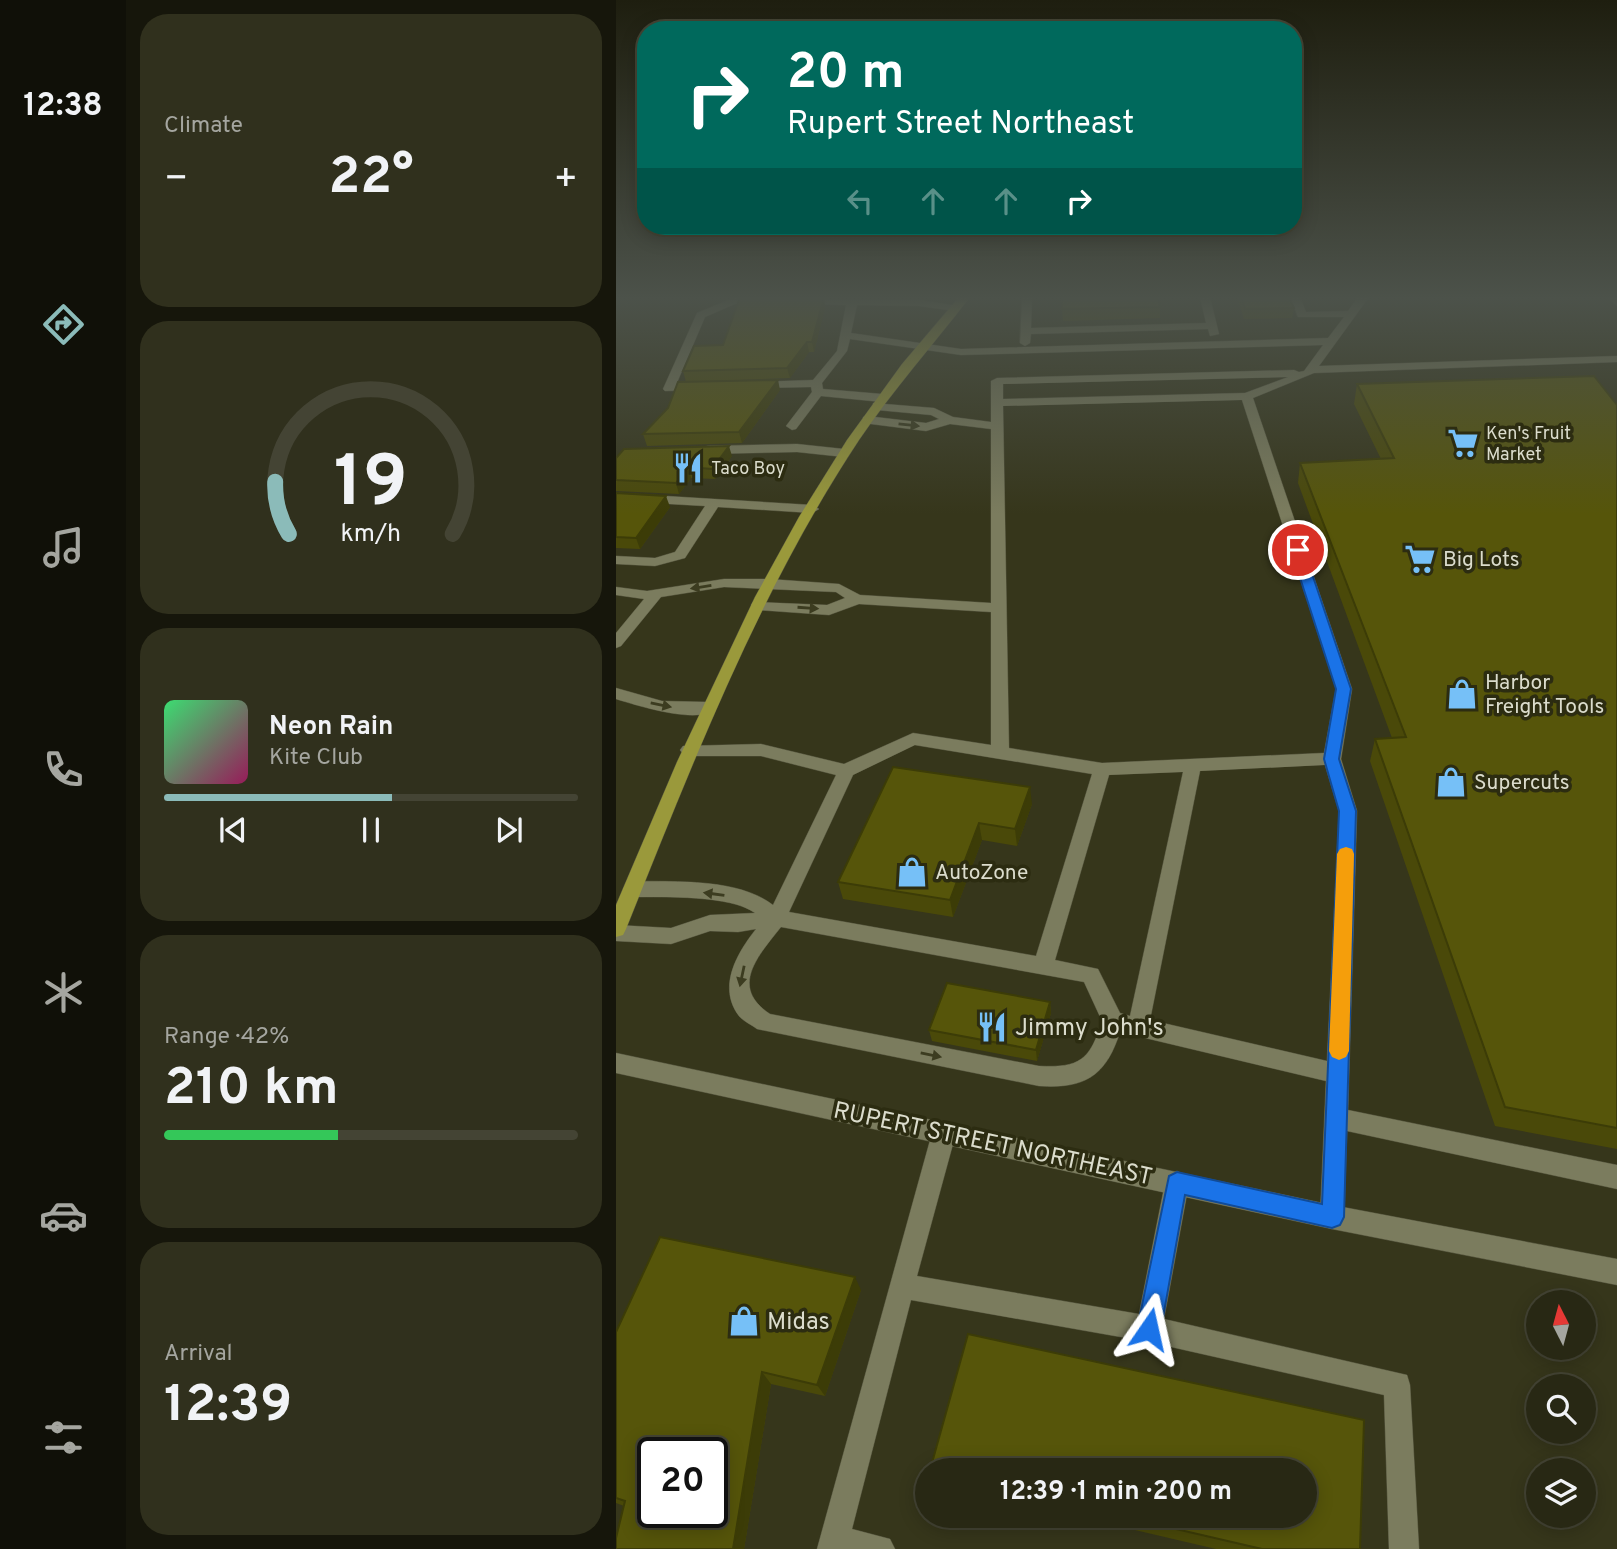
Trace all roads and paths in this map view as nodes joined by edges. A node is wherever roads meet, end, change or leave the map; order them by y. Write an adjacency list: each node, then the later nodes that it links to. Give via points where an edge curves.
1 (677, 369): 8 (street, via 669,388)
2 (829, 369): 9 (street)
3 (905, 369): 11 (main road)
4 (1311, 369): 6 (street)
5 (1373, 369): 6 (street)
6 (1309, 372): 10 (street); 12 (street, via 997,381)
7 (749, 385): 9 (street)
8 (709, 387)
9 (817, 387): 11 (street); 15 (street)
10 (1247, 396): 12 (street); 34 (street, via 1344,689)
11 (880, 402): 13 (main road); 14 (street, via 934,412)
12 (998, 403): 16 (street)
13 (867, 420): 14 (street, one-way to 14, via 926,426); 18 (main road)
14 (950, 420): 16 (street)
15 (792, 426)
16 (998, 426): 28 (street)
17 (693, 451): 18 (street, via 797,448)
18 (844, 453): 21 (main road)
19 (616, 497): 20 (street)
20 (714, 503): 21 (street); 22 (street, via 680,555 655,562)
21 (812, 509): 23 (main road)
22 (616, 560)
23 (769, 583): 25 (street, one-way to 25, via 724,583); 26 (street, via 839,588); 27 (main road)
24 (616, 592): 25 (street)
25 (656, 594): 29 (street)
26 (857, 599): 27 (street, one-way to 26, via 829,610); 28 (street)
27 (758, 605): 31 (main road)
28 (999, 608): 33 (street)
29 (616, 643)
30 (616, 693): 31 (street, one-way to 31, via 662,707)
31 (708, 708): 32 (main road)
32 (689, 750): 37 (street, via 761,750); 38 (main road)
33 (1000, 752): 36 (street); 37 (street, via 913,739)
34 (1332, 759): 35 (street); 45 (street, via 1348,811)
35 (1193, 765): 36 (street); 43 (street)
36 (1102, 769): 41 (street)
37 (846, 771): 39 (street)
38 (633, 889): 39 (street, one-way to 38, via 751,900 690,890); 40 (main road)
39 (776, 918): 40 (street, via 710,923 671,936); 41 (street); 42 (street, one-way to 42, via 750,951 739,979 747,1010 765,1021 1059,1078 1096,1064)
40 (616, 931)
41 (1043, 966): 42 (street, via 1091,975)
42 (1113, 1021): 43 (street)
43 (1138, 1027): 45 (street)
44 (616, 1063): 47 (street, RUPERT STREET NORTHEAST)
45 (1338, 1074): 46 (street)
46 (1336, 1118): 48 (street); 50 (street)
47 (944, 1133): 49 (street, RUPERT STREET NORTHEAST); 52 (street)
48 (1617, 1177)
49 (1177, 1183): 50 (street, RUPERT STREET NORTHEAST); 53 (street)
50 (1332, 1217): 51 (street, RUPERT STREET NORTHEAST)
51 (1617, 1272)
52 (902, 1286): 53 (street); 54 (street)
53 (1149, 1329): 56 (street, via 1397,1385)
54 (833, 1545): 55 (street)
55 (880, 1549)
56 (1404, 1549)

